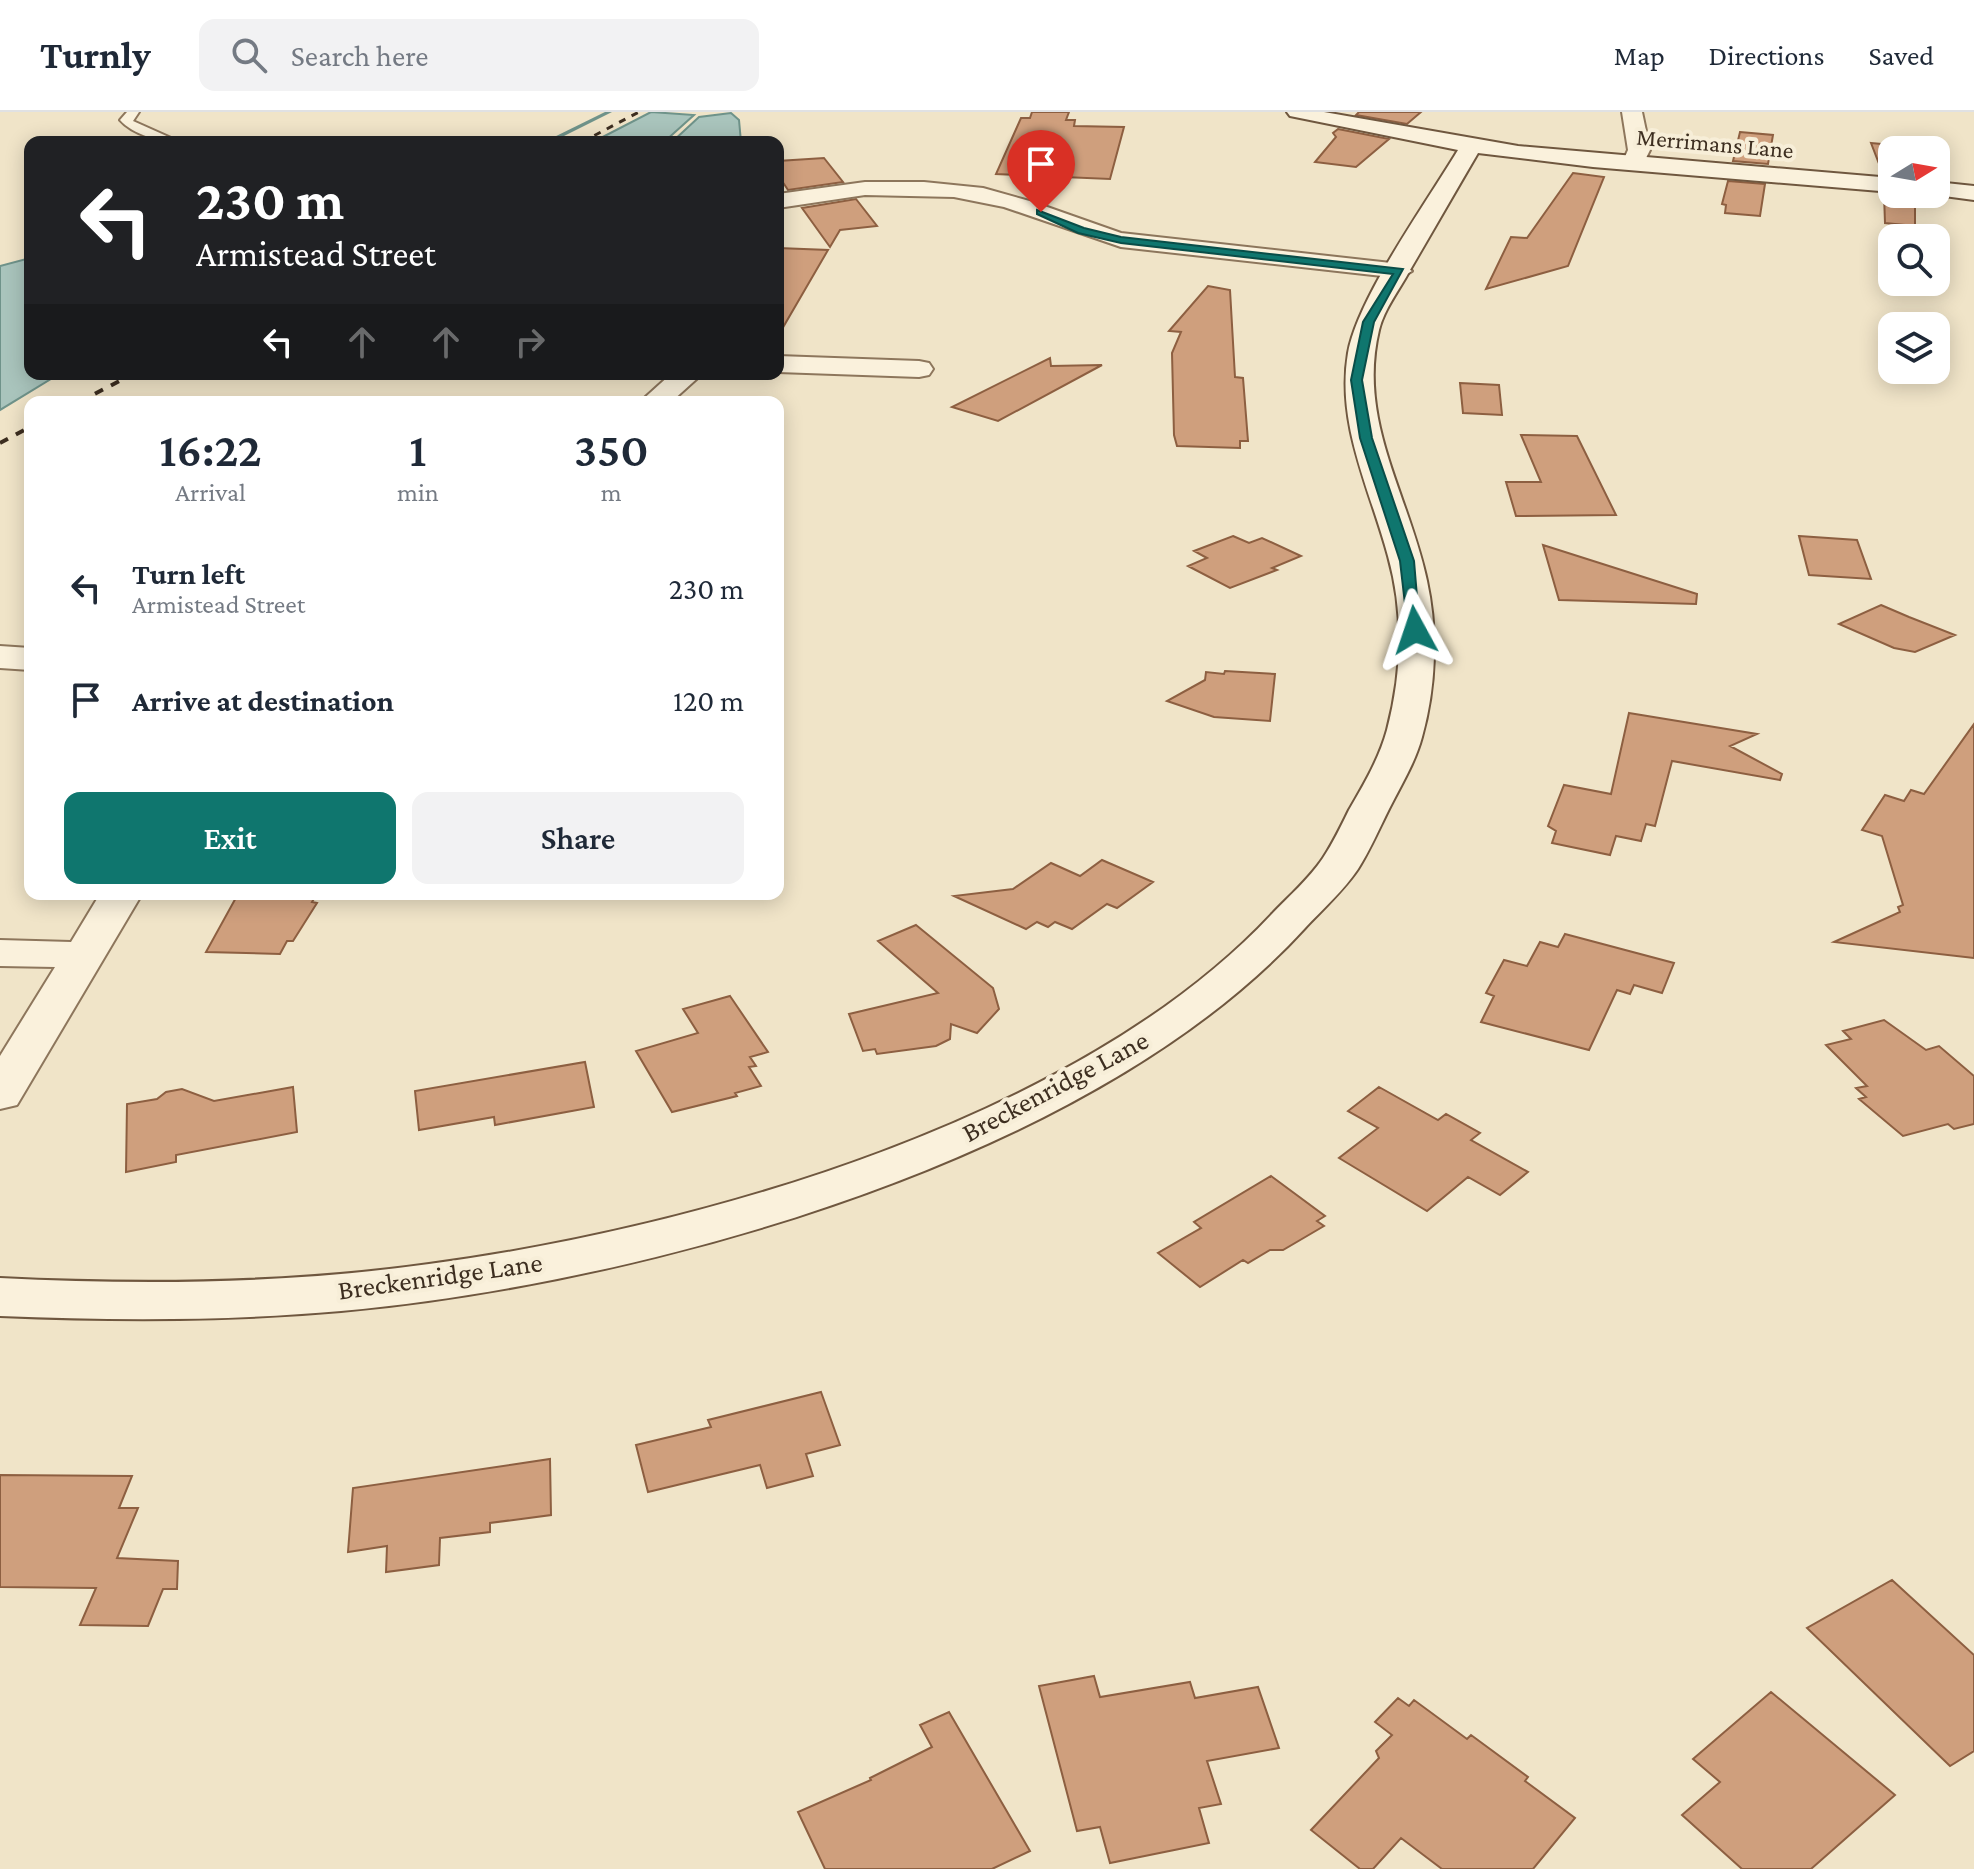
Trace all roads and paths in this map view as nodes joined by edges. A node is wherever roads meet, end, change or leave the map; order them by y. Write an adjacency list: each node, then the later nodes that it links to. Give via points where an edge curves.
1 (133, 112): 4 (lane, via 129,123)
2 (1297, 112): 5 (street, Merrimans Lane)
3 (1632, 112): 6 (street, via 1639,150)
4 (160, 136)
5 (1471, 146): 6 (street, Merrimans Lane); 11 (street, Breckenridge Lane)
6 (1634, 161): 7 (street, Merrimans Lane)
7 (1878, 184)
8 (1950, 190): 9 (street)
9 (1974, 193)
10 (784, 200): 11 (street, via 857,190 945,191 1009,201 1081,231 1121,240)
11 (1400, 271): 22 (street, Breckenridge Lane, via 1368,322 1356,380 1366,438 1409,575 1417,654 1412,700 1384,791 1344,860 1303,911 1245,968 1088,1075 885,1171 795,1202 607,1250 424,1283 159,1301)
12 (784, 364): 13 (street)
13 (919, 369)
14 (681, 380): 15 (street)
15 (661, 396)
16 (0, 657): 17 (street)
17 (24, 659)
18 (117, 900): 20 (street)
19 (0, 953): 20 (street)
20 (83, 955): 21 (street)
21 (0, 1094)
22 (0, 1297)

